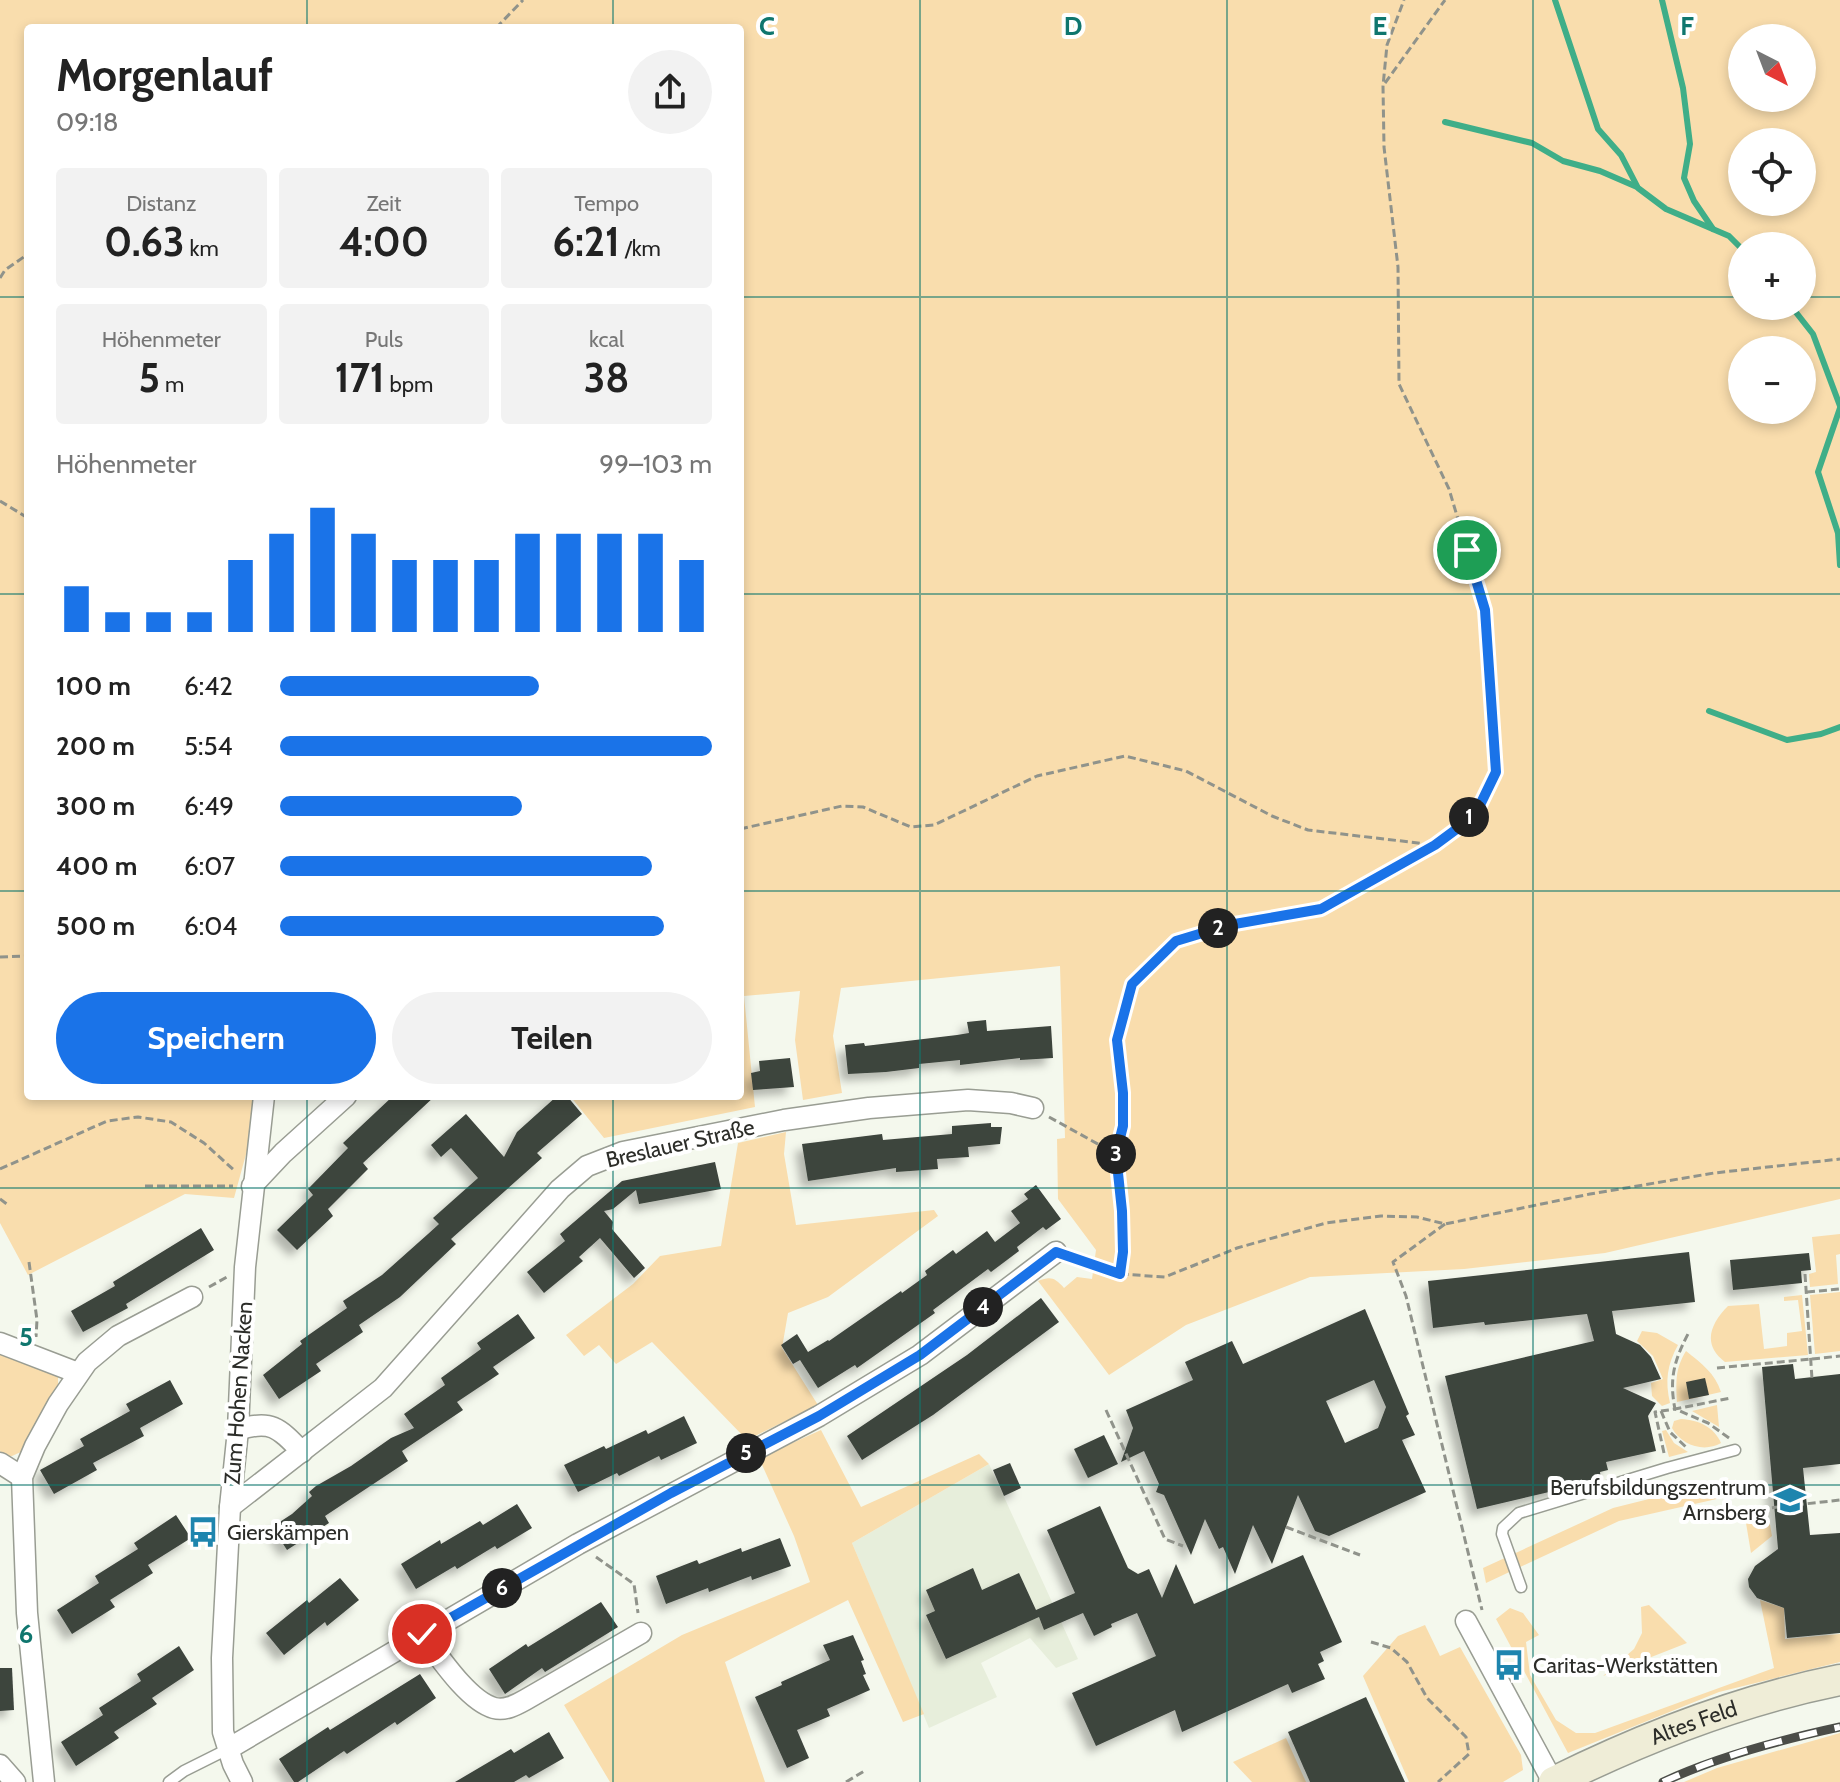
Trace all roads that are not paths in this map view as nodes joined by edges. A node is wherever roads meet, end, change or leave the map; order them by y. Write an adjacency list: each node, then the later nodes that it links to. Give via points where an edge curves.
1 (263, 1100): 4 (street, Zum Hohen Nacken)
2 (341, 1100): 4 (street)
3 (1033, 1108): 11 (street, Breslauer Straße, via 968,1100 869,1108 637,1149 596,1162 560,1189 383,1388)
4 (252, 1186): 9 (street, Zum Hohen Nacken)
5 (1056, 1252): 18 (street, via 920,1355 819,1416)
6 (192, 1297): 8 (street, via 118,1336)
7 (0, 1343): 8 (street)
8 (78, 1373): 13 (street)
9 (238, 1430): 11 (street, via 273,1426); 14 (street, Zum Hohen Nacken)
10 (1735, 1446): 15 (lane, via 1519,1513 1502,1534)
11 (302, 1452): 14 (street, Breslauer Straße)
12 (0, 1463): 13 (street)
13 (22, 1477): 23 (street, via 27,1613)
14 (230, 1507): 20 (street, Zum Hohen Nacken, via 221,1685)
15 (1521, 1587)
16 (1474, 1615): 26 (street, Altes Feld)
17 (641, 1633): 18 (street, via 510,1708 495,1709 465,1687)
18 (422, 1634): 20 (street)
19 (1840, 1680): 26 (main road, Altes Feld, via 1711,1715)
20 (228, 1749): 24 (lane); 25 (street, Zum Hohen Nacken)
21 (0, 1765): 22 (street)
22 (15, 1782)
23 (44, 1782)
24 (169, 1782)
25 (242, 1782)
26 (1553, 1782)

